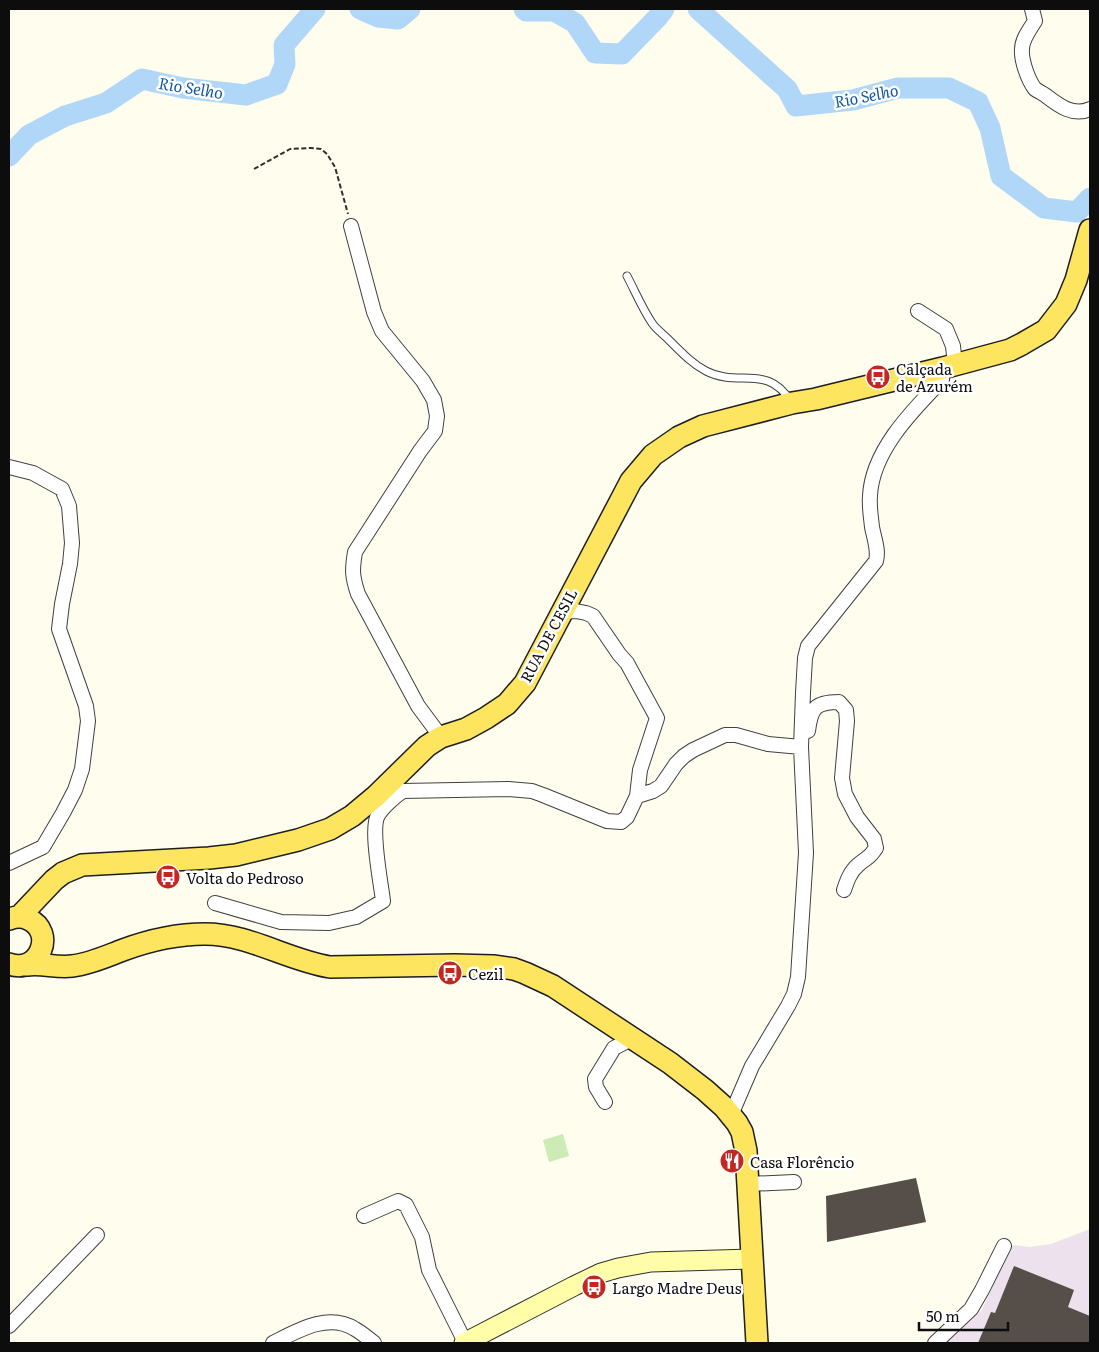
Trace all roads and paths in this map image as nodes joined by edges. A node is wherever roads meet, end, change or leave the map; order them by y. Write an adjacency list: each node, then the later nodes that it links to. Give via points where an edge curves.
1 (1032, 9): 2 (street, via 1035,21 1022,48 1025,69 1035,88 1060,107 1074,112)
2 (1090, 110)
3 (254, 169): 4 (path, via 290,149 320,149 335,167)
4 (351, 226): 12 (street, via 382,331 423,381 434,400 437,416 435,431 355,552 353,581 418,706)
5 (1090, 230): 8 (main road, RUA DE CESIL, via 1066,304 1046,330 1010,350)
6 (627, 276): 9 (lane, via 653,324 691,361 722,378 758,378 772,382 785,392)
7 (918, 311): 8 (street, via 946,329 953,346)
8 (949, 367): 9 (main road, RUA DE CESIL); 13 (street, via 942,380 911,413 874,469 870,496 878,555 808,646 803,684)
9 (792, 403): 11 (main road, RUA DE CESIL, via 703,426 679,437 653,455 631,481)
10 (9, 467): 16 (street, via 33,473 62,489 69,506 72,543 59,629 86,706 88,721 82,770 63,813 43,847)
11 (562, 612): 12 (main road, RUA DE CESIL, via 525,683 507,704 466,729); 15 (street, via 576,611 593,616 627,663 657,718 640,770)
12 (441, 737): 14 (main road, RUA DE CESIL, via 427,746)
13 (802, 747): 15 (street, via 725,735 684,756 661,786); 18 (street, via 806,744 810,717 816,707 826,702 839,702 846,710 847,721 842,778 846,794 857,817 874,839 876,848 870,857 857,865); 26 (street, via 806,853 798,977 794,994 752,1066)
14 (399, 785): 15 (street, via 532,791 614,822 621,822 626,817); 17 (main road, RUA DE CESIL, via 376,796 330,829 298,840 236,855 82,865); 19 (street, via 395,796 377,816 374,830 383,901 356,917 329,923 281,922)
15 (637, 796)
16 (9, 863)
17 (54, 880): 20 (main road, RUA DE CESIL); 21 (main road, via 42,916)
18 (844, 890)
19 (215, 903)
20 (14, 918): 21 (main road, via 27,918 33,922)
21 (42, 938): 22 (main road, via 51,950 66,959); 23 (main road, via 39,956 33,961)
22 (84, 963): 23 (main road, via 72,966); 24 (main road, via 160,939 207,934 245,940 330,967 503,967 553,986)
23 (18, 964)
24 (633, 1038): 25 (street, via 614,1048 595,1079); 26 (main road, via 692,1080)
25 (605, 1102)
26 (731, 1115): 28 (main road, via 744,1140)
27 (794, 1182): 28 (street)
28 (748, 1184): 32 (main road)
29 (364, 1216): 36 (street, via 398,1202 406,1205 422,1237 429,1270)
30 (97, 1235): 33 (street)
31 (1004, 1246): 38 (street, via 971,1308)
32 (751, 1259): 36 (street, via 651,1262 618,1268 574,1286); 37 (main road)
33 (9, 1326)
34 (273, 1343): 35 (street, via 299,1330 324,1322 337,1322 354,1328)
35 (373, 1343)
36 (464, 1343)
37 (757, 1343)
38 (935, 1343)

